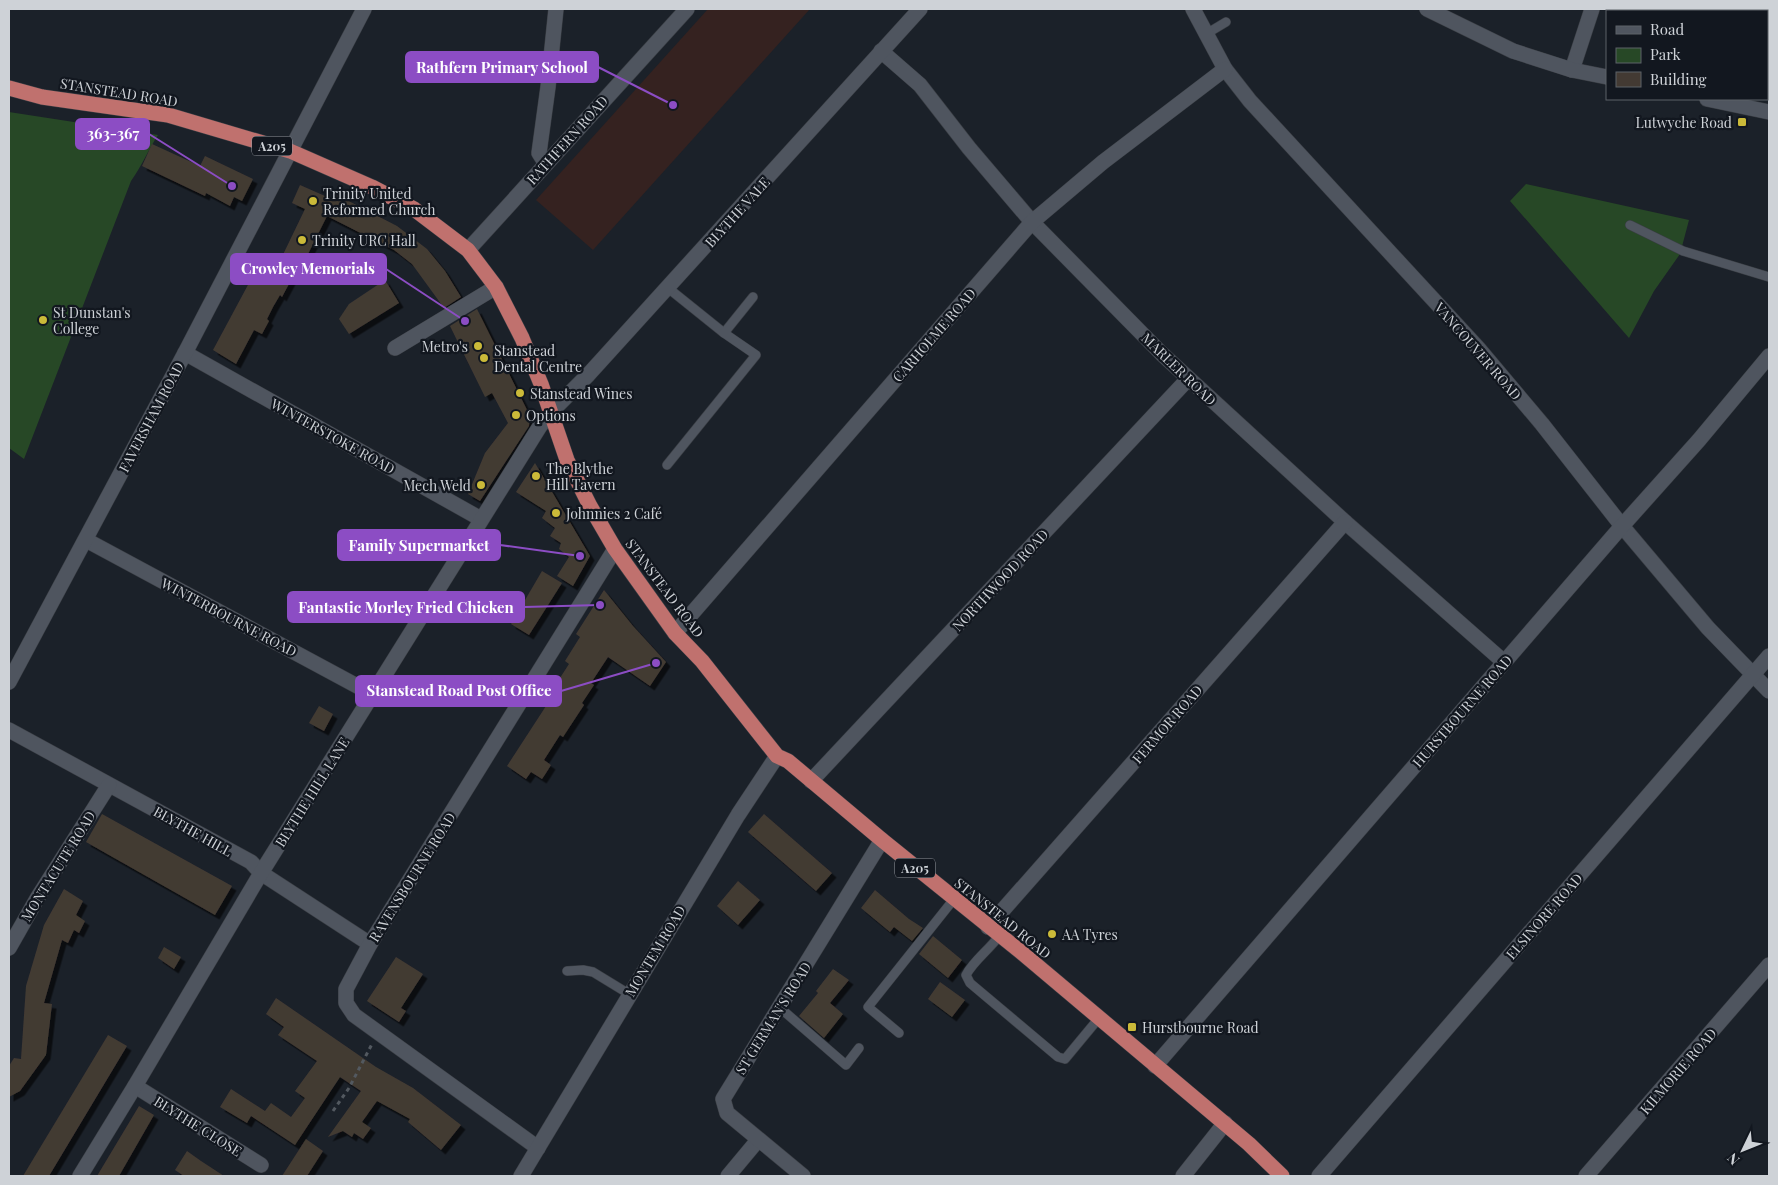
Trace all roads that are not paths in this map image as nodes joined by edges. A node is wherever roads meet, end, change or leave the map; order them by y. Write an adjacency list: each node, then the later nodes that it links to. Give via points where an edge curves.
1 (364, 9): 17 (street, FAVERSHAM ROAD)
2 (556, 9): 18 (street, via 539,153)
3 (687, 9): 18 (street, RATHFERN ROAD)
4 (920, 9): 10 (street, BLYTHE VALE)
5 (1193, 9): 9 (street, VANCOUVER ROAD)
6 (1427, 9): 12 (street, via 1513,51)
7 (1592, 9): 12 (street)
8 (1226, 22): 9 (lane)
9 (1206, 34): 11 (street, VANCOUVER ROAD)
10 (881, 51): 19 (street, MARLER ROAD, via 920,85); 24 (street, BLYTHE VALE)
11 (1224, 69): 19 (street, CARHOLME ROAD, via 1103,162); 35 (street, VANCOUVER ROAD, via 1478,348)
12 (1572, 70): 13 (street)
13 (1606, 77)
14 (9, 88): 17 (highway, STANSTEAD ROAD / A205, via 42,97 168,115)
15 (1712, 100): 16 (street)
16 (1769, 112)
17 (290, 151): 21 (highway, STANSTEAD ROAD / A205, via 414,209); 28 (street, FAVERSHAM ROAD)
18 (546, 164): 21 (street, RATHFERN ROAD)
19 (1032, 222): 30 (street, MARLER ROAD); 38 (street, CARHOLME ROAD)
20 (1630, 225): 22 (lane, via 1683,251)
21 (468, 250): 23 (highway, STANSTEAD ROAD / A205)
22 (1769, 277)
23 (496, 287): 27 (street); 31 (highway, STANSTEAD ROAD / A205, via 522,338)
24 (668, 288): 26 (lane); 31 (street, BLYTHE VALE)
25 (753, 298): 26 (lane)
26 (724, 333): 32 (lane, via 756,355)
27 (395, 348)
28 (185, 352): 33 (street, WINTERSTOKE ROAD); 36 (street, FAVERSHAM ROAD)
29 (1769, 356): 35 (street, HURSTBOURNE ROAD)
30 (1188, 379): 34 (street, MARLER ROAD); 47 (street, NORTHWOOD ROAD)
31 (551, 412): 33 (street, BLYTHE HILL LANE); 37 (highway, STANSTEAD ROAD / A205, via 568,460)
32 (667, 465)
33 (481, 520): 44 (street, BLYTHE HILL LANE)
34 (1345, 522): 40 (street, MARLER ROAD); 52 (street, FERMOR ROAD)
35 (1622, 526): 40 (street, HURSTBOURNE ROAD); 41 (street, VANCOUVER ROAD, via 1708,628)
36 (86, 540): 42 (street, FAVERSHAM ROAD); 44 (street, WINTERBOURNE ROAD)
37 (615, 549): 38 (highway, STANSTEAD ROAD / A205); 53 (street, RAVENSBOURNE ROAD)
38 (675, 633): 46 (highway, STANSTEAD ROAD / A205, via 702,661)
39 (1769, 656): 41 (street, ELSINORE ROAD)
40 (1504, 662): 62 (street, HURSTBOURNE ROAD)
41 (1753, 675): 43 (street, VANCOUVER ROAD); 74 (street, ELSINORE ROAD)
42 (9, 682)
43 (1769, 691)
44 (372, 694): 50 (street, BLYTHE HILL LANE)
45 (9, 730): 48 (street, BLYTHE HILL)
46 (777, 756): 47 (highway, STANSTEAD ROAD / A205); 57 (street, MONTEM ROAD)
47 (811, 781): 49 (highway, STANSTEAD ROAD / A205)
48 (109, 785): 50 (street, BLYTHE HILL, via 250,862); 54 (street, MONTACUTE ROAD)
49 (882, 840): 51 (highway, STANSTEAD ROAD / A205); 58 (street, ST GERMAN'S ROAD)
50 (261, 873): 53 (street, BLYTHE HILL); 63 (street, BLYTHE HILL LANE)
51 (954, 899): 52 (highway, STANSTEAD ROAD / A205); 60 (lane, via 868,1007)
52 (993, 931): 59 (highway, STANSTEAD ROAD / A205); 59 (lane, via 991,947 966,975 970,983 1058,1057 1065,1059)
53 (370, 944): 66 (street, RAVENSBOURNE ROAD, via 346,989 346,1003 354,1015)
54 (9, 948)
55 (1769, 965): 75 (street, KILMORIE ROAD)
56 (566, 972): 57 (lane, via 593,972)
57 (629, 994): 66 (street, MONTEM ROAD)
58 (779, 1007): 61 (lane, via 846,1065); 65 (street, ST GERMAN'S ROAD, via 723,1099 727,1113)
59 (1099, 1018): 62 (highway, STANSTEAD ROAD / A205)
60 (898, 1033)
61 (859, 1048)
62 (1155, 1066): 64 (highway, STANSTEAD ROAD / A205)
63 (135, 1086): 67 (street, BLYTHE CLOSE); 68 (street, BLYTHE HILL LANE)
64 (1225, 1124): 72 (street); 73 (highway, STANSTEAD ROAD / A205)
65 (758, 1140): 70 (street); 71 (street, ST GERMAN'S ROAD)
66 (538, 1148): 69 (street, MONTEM ROAD)
67 (262, 1165)
68 (80, 1176)
69 (521, 1176)
70 (728, 1176)
71 (803, 1176)
72 (1183, 1176)
73 (1282, 1176)
74 (1319, 1176)
75 (1586, 1176)

